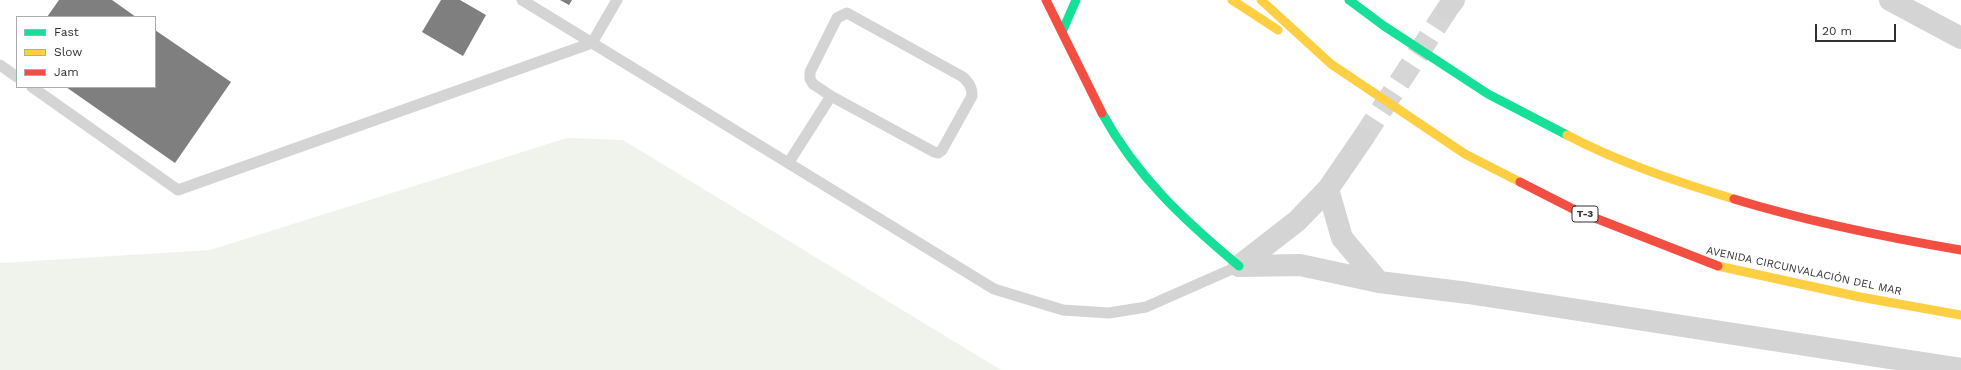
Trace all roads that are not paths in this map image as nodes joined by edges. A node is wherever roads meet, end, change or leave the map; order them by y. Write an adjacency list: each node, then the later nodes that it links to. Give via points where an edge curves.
1 (522, 0): 11 (lane)
2 (617, 0): 11 (lane)
3 (1046, 0): 9 (main road)
4 (1076, 0): 9 (main road)
5 (1232, 0): 12 (main road)
6 (1261, 0): 12 (main road, AVENIDA CIRCUNVALACIÓN DEL MAR / T-3)
7 (1349, 0): 20 (main road, via 1488,94 1590,147 1689,185 1777,212 1877,236)
8 (1890, 0): 10 (street)
9 (1062, 32): 21 (main road, via 1083,77 1127,155 1164,199 1194,229)
10 (1961, 38)
11 (592, 43): 15 (lane, via 178,190); 18 (lane)
12 (1331, 64): 23 (main road, AVENIDA CIRCUNVALACIÓN DEL MAR / T-3, via 1465,154 1577,211 1711,264 1860,297)
13 (0, 65): 14 (lane)
14 (16, 75)
15 (33, 88)
16 (831, 96): 16 (lane, via 938,153 972,96 970,86 963,77 847,13 837,18 810,72 813,84); 18 (lane)
17 (1363, 138): 19 (street)
18 (789, 162): 21 (lane, via 994,289 1063,310 1108,313 1146,307)
19 (1328, 188): 21 (street, via 1296,221); 22 (street, via 1342,238)
20 (1961, 250)
21 (1238, 266): 22 (street, via 1300,264)
22 (1379, 282): 24 (street, via 1468,293)
23 (1961, 315)
24 (1961, 369)

